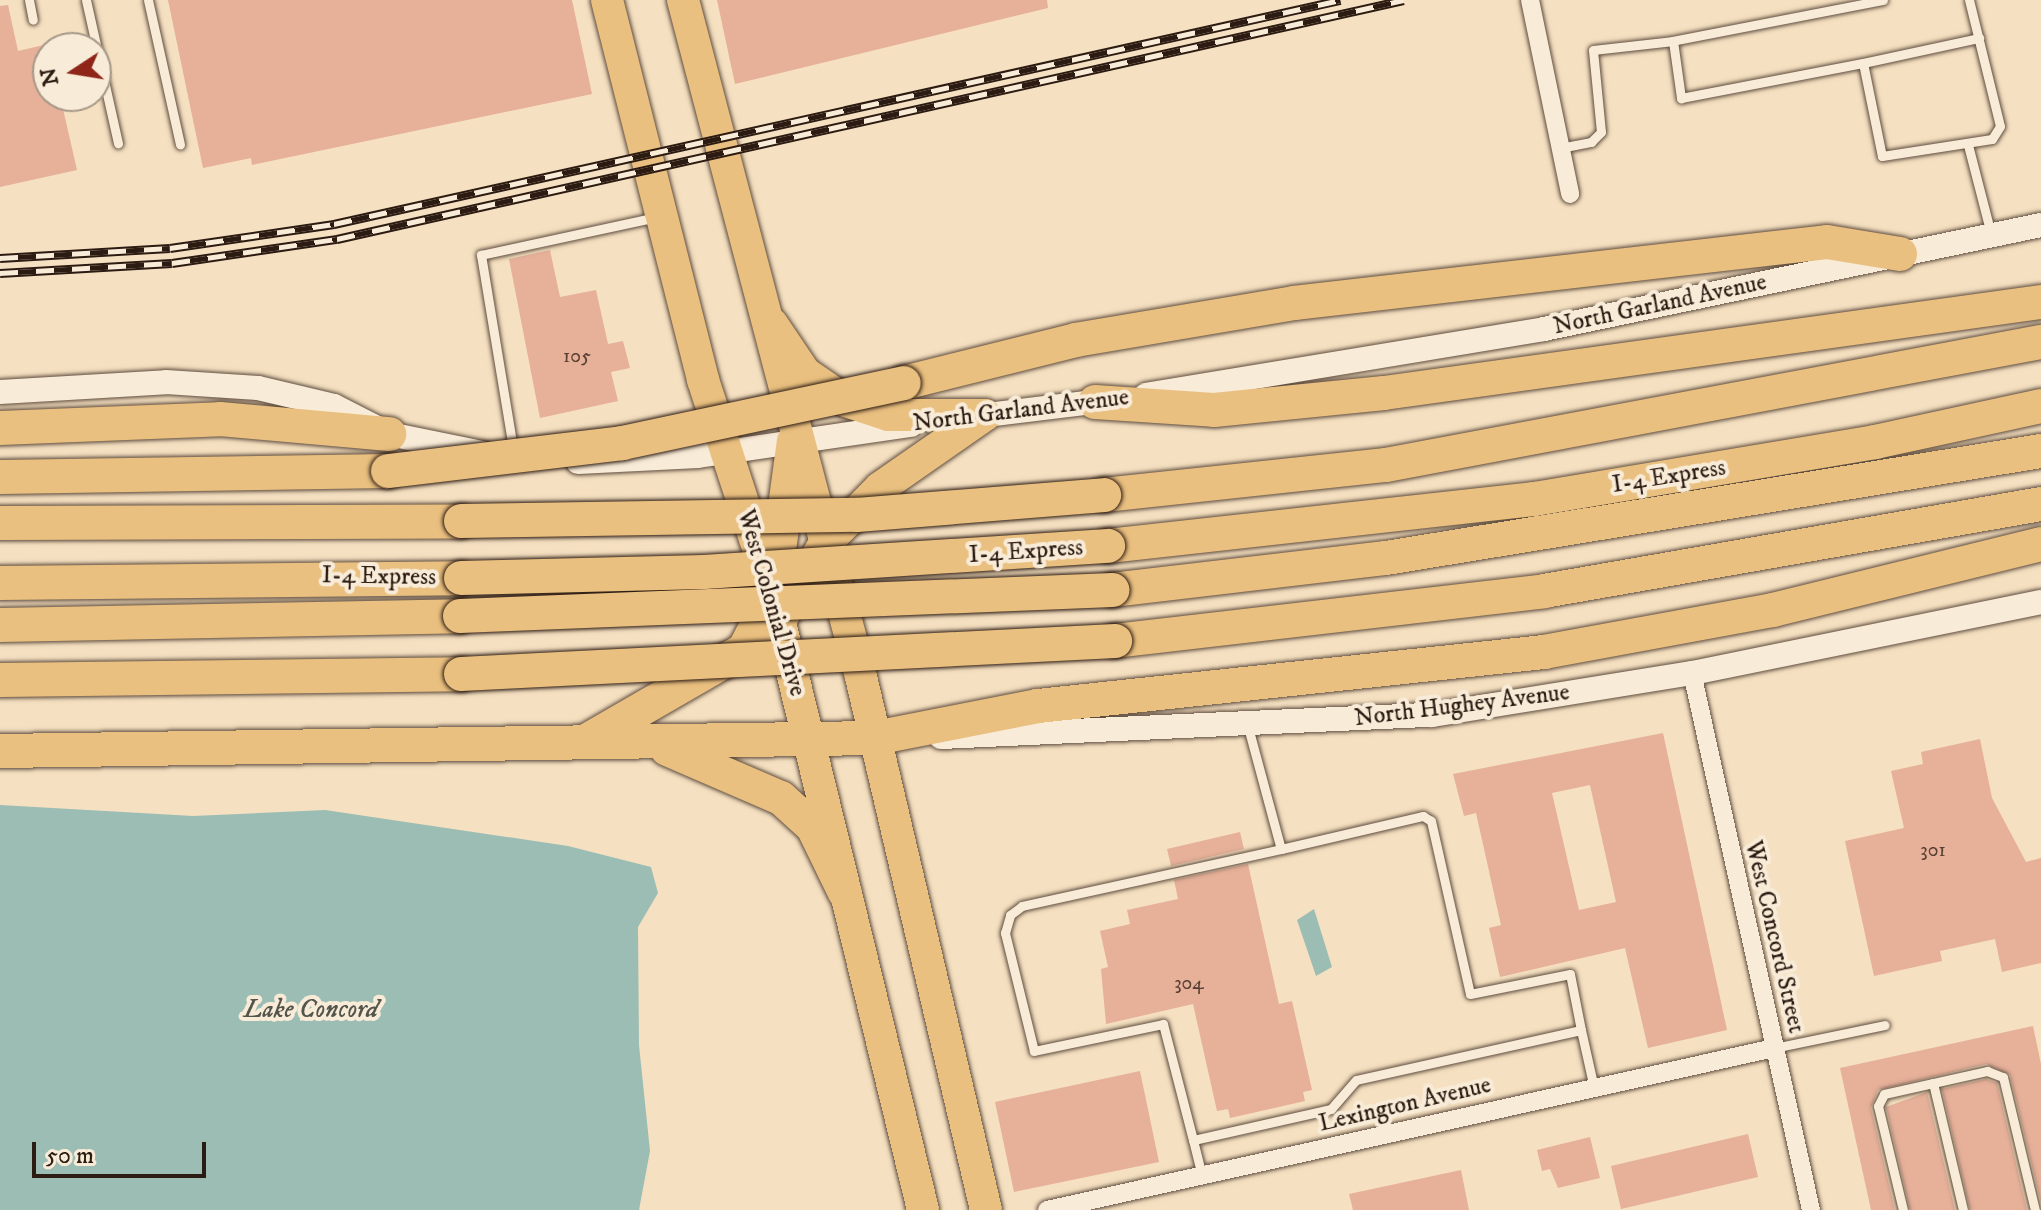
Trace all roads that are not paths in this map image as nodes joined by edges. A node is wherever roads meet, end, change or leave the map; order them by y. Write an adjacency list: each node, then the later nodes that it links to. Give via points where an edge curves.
1 (29, 0): 9 (lane)
2 (86, 0): 13 (lane)
3 (148, 0): 14 (lane)
4 (607, 0): 18 (highway, West Colonial Drive)
5 (683, 0): 22 (highway)
6 (1530, 0): 16 (street)
7 (1883, 0): 11 (lane)
8 (1969, 0): 10 (lane)
9 (33, 20)
10 (1979, 38): 12 (lane); 15 (lane, via 2000,132)
11 (1673, 41): 12 (lane, via 1681,98); 16 (lane, via 1593,50 1601,132 1591,142)
12 (1863, 63): 15 (lane, via 1882,156)
13 (118, 143)
14 (180, 144)
15 (1968, 145): 20 (lane)
16 (1560, 148): 17 (street)
17 (1570, 194)
18 (657, 217): 33 (highway, West Colonial Drive); 34 (lane, via 481,255)
19 (2041, 225): 20 (street, North Garland Avenue)
20 (1991, 234): 21 (street, North Garland Avenue)
21 (1900, 254): 26 (street, North Garland Avenue, via 1502,337); 35 (highway, bridge, via 1827,242 1294,303 1090,338 638,440 388,471)
22 (750, 273): 28 (highway, via 784,346 825,389 888,415); 31 (highway)
23 (2041, 302): 26 (highway, via 1384,393 1214,410)
24 (2041, 342): 37 (highway, bridge, via 1386,465 1104,495 857,515)
25 (0, 392): 30 (street, North Garland Avenue, via 233,385 334,406)
26 (1095, 402): 28 (street, North Garland Avenue)
27 (2041, 406): 40 (highway, I-4 Express, bridge, via 1875,442 1535,499 1108,546 704,572)
28 (985, 415): 31 (street, North Garland Avenue); 39 (highway, via 905,467)
29 (0, 428): 30 (highway, via 233,419)
30 (389, 434): 34 (street, North Garland Avenue)
31 (794, 441): 33 (street, North Garland Avenue); 39 (highway); 42 (highway)
32 (2041, 451): 43 (highway, I-4 Express, bridge, via 1386,558 1112,590 460,616)
33 (725, 452): 34 (street, North Garland Avenue, via 648,461); 42 (highway, West Colonial Drive)
34 (516, 460)
35 (0, 477)
36 (2041, 504): 45 (highway, bridge, via 1544,591 1115,641 461,674)
37 (0, 523)
38 (2041, 544): 47 (highway, via 1773,610 1544,652 1038,706)
39 (823, 546): 42 (highway); 47 (highway)
40 (0, 583)
41 (2041, 602): 44 (street, North Hughey Avenue)
42 (776, 608): 48 (highway, West Colonial Drive); 50 (highway, via 735,657)
43 (0, 625)
44 (1692, 673): 46 (street, North Hughey Avenue, via 1432,715); 56 (street, West Concord Street)
45 (0, 680)
46 (1248, 727): 47 (street, North Hughey Avenue); 52 (lane)
47 (875, 738): 48 (highway); 62 (highway)
48 (809, 741): 49 (highway); 53 (highway, West Colonial Drive)
49 (652, 743): 50 (highway); 53 (highway, via 781,798 813,827)
50 (581, 744): 51 (highway)
51 (0, 751)
52 (1284, 849): 55 (lane, via 1423,816 1431,821 1470,994 1570,974); 59 (lane, via 1022,906 1010,915 1005,933 1034,1051 1163,1024)
53 (845, 893): 61 (highway, West Colonial Drive)
54 (1885, 1025): 56 (lane)
55 (1581, 1030): 58 (lane); 59 (lane, via 1356,1080 1331,1109)
56 (1774, 1048): 58 (street, Lexington Avenue); 64 (street, West Concord Street)
57 (1933, 1083): 65 (lane, via 1884,1094 1878,1106); 66 (lane); 67 (lane, via 1987,1071 2003,1077)
58 (1594, 1088): 60 (street, Lexington Avenue)
59 (1193, 1140): 60 (lane)
60 (1202, 1175): 63 (street, Lexington Avenue)
61 (923, 1210)
62 (986, 1210)
63 (1047, 1210)
64 (1811, 1210)
65 (1903, 1210)
66 (1963, 1210)
67 (2035, 1210)

